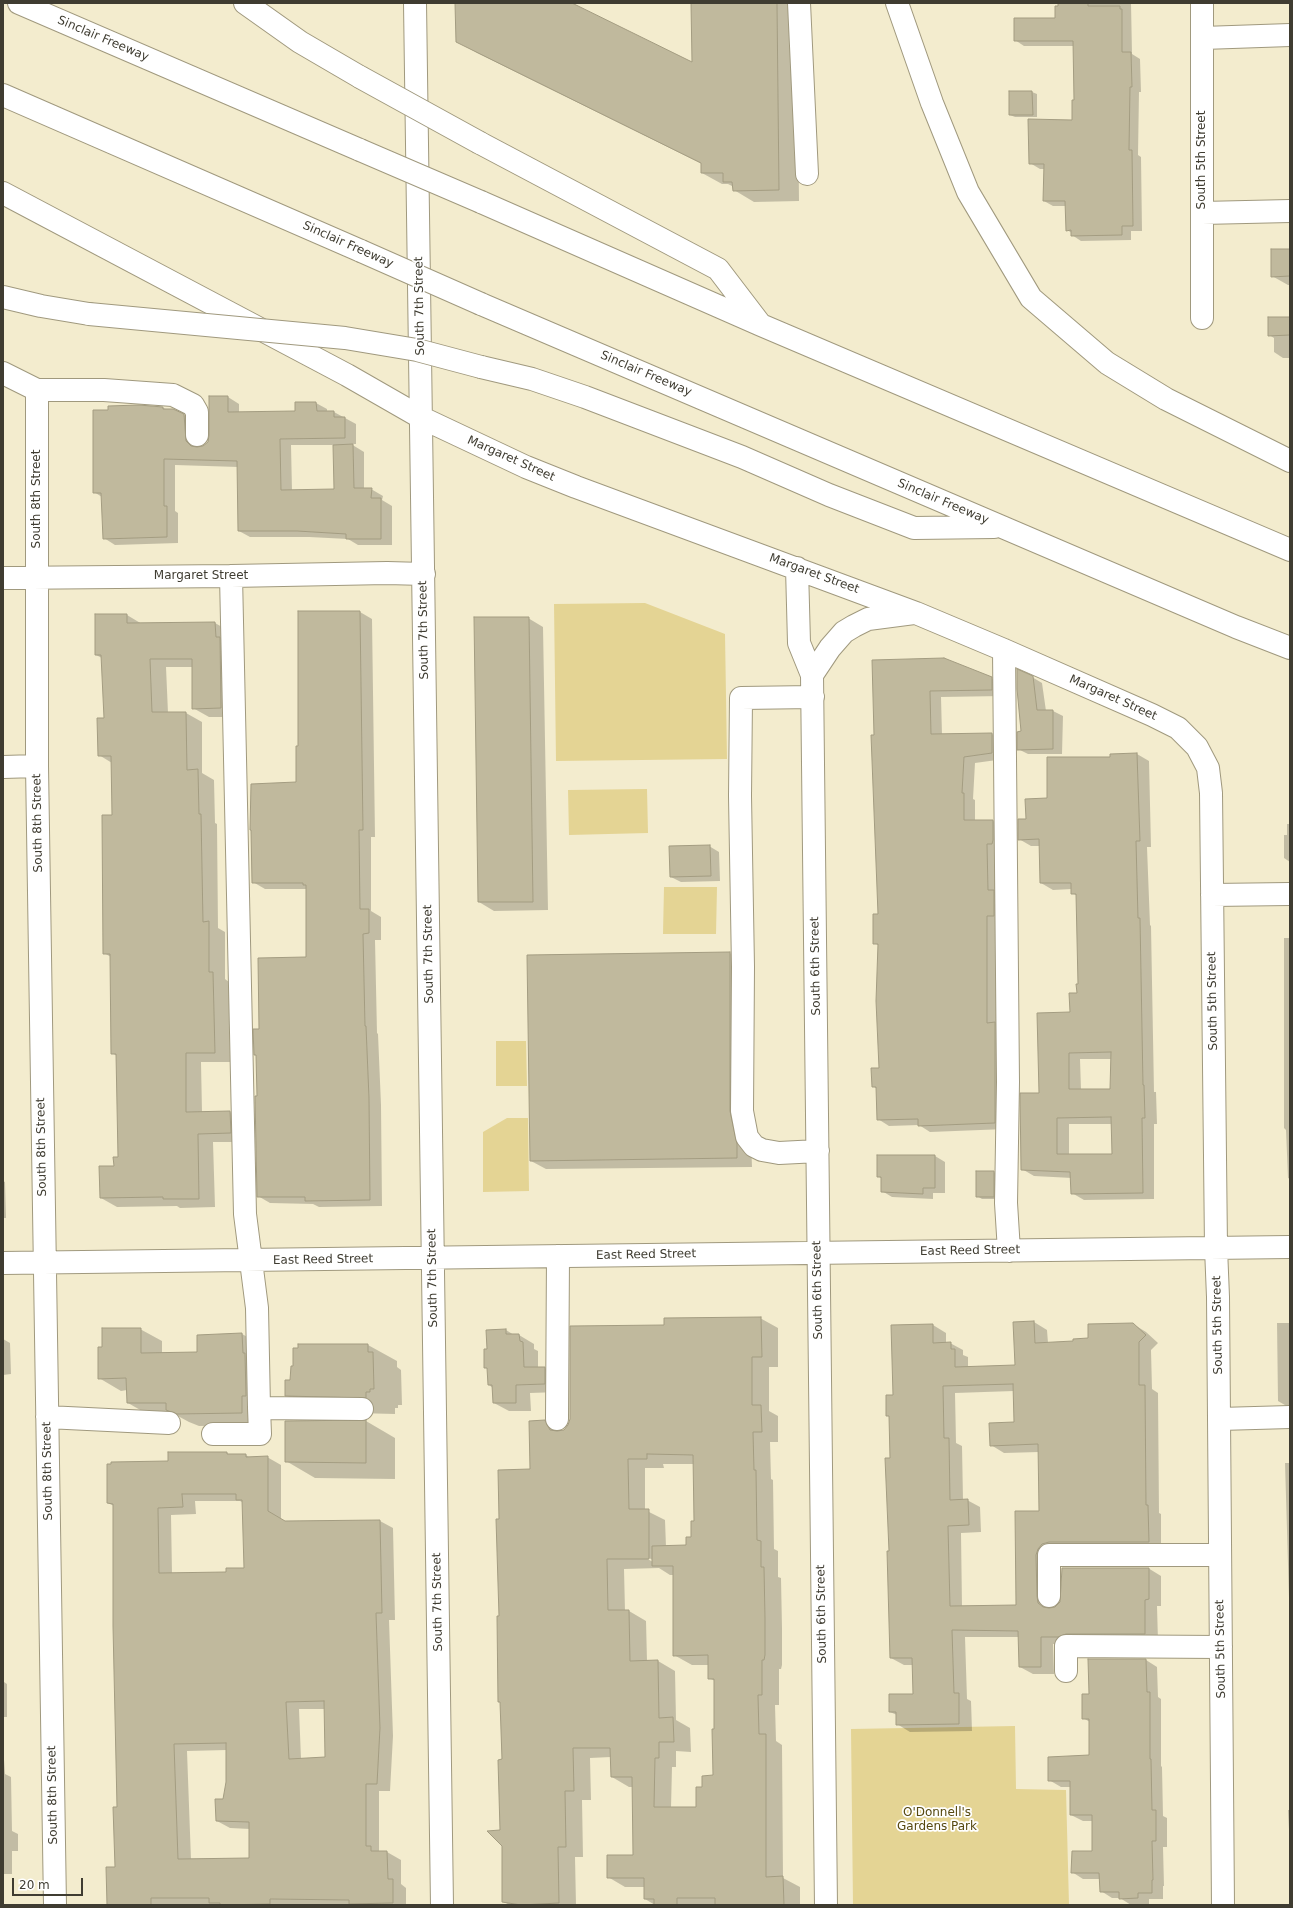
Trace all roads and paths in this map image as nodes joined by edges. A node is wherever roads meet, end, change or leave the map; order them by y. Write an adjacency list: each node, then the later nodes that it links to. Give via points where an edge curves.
1 (19, 3): 18 (main road, Sinclair Freeway, bridge)
2 (245, 3): 18 (main road, bridge, via 300,42 360,77 718,269)
3 (415, 3): 21 (main road, South 7th Street)
4 (799, 3): 12 (main road)
5 (882, 3): 11 (main road)
6 (898, 3): 11 (main road)
7 (1202, 3): 9 (main road, South 5th Street)
8 (1290, 36): 9 (main road)
9 (1203, 38): 15 (main road, South 5th Street)
10 (3, 95): 24 (main road, Sinclair Freeway, bridge)
11 (932, 104): 23 (main road, via 968,192 1031,298 1107,363 1166,399)
12 (807, 174)
13 (3, 193): 21 (main road, Margaret Street, via 347,375)
14 (1290, 210): 15 (main road)
15 (1202, 213): 17 (main road, South 5th Street)
16 (3, 297): 24 (main road, bridge, via 89,314 345,338 417,350 532,379 742,457 914,528)
17 (1202, 318)
18 (761, 325): 25 (main road, Sinclair Freeway)
19 (3, 372): 20 (main road)
20 (37, 390): 22 (main road, via 104,390 173,395 195,408); 29 (main road, South 8th Street)
21 (422, 418): 26 (main road, Margaret Street, via 526,467); 27 (main road, South 7th Street)
22 (198, 435)
23 (1290, 461)
24 (1002, 527): 32 (main road, Sinclair Freeway)
25 (1290, 550)
26 (797, 568): 31 (main road, Margaret Street); 34 (main road, South 6th Street, via 799,643)
27 (424, 574): 28 (main road, Margaret Street); 47 (main road, South 7th Street)
28 (231, 576): 29 (main road, Margaret Street); 48 (main road, via 245,1214)
29 (37, 577): 30 (main road, Margaret Street); 37 (main road, South 8th Street)
30 (3, 578)
31 (916, 613): 33 (main road, Margaret Street); 34 (main road, via 868,620 854,626 844,632 830,648)
32 (1290, 648)
33 (1004, 650): 36 (main road, Margaret Street, via 1178,728); 44 (main road, via 1008,1074 1006,1203)
34 (812, 675): 35 (main road, South 6th Street)
35 (813, 697): 41 (main road, South 6th Street); 41 (main road, via 741,698 742,1111 747,1137 754,1146 779,1153)
36 (1197, 747): 40 (main road, South 5th Street, via 1208,768 1211,793)
37 (37, 766): 38 (main road); 49 (main road, South 8th Street)
38 (3, 767)
39 (1290, 894): 40 (main road)
40 (1212, 895): 43 (main road, South 5th Street)
41 (818, 1151): 45 (main road, South 6th Street)
42 (1290, 1247): 43 (main road, East Reed Street)
43 (1216, 1248): 44 (main road, East Reed Street); 56 (main road, South 5th Street)
44 (1009, 1251): 45 (main road, East Reed Street)
45 (818, 1253): 46 (main road, East Reed Street); 65 (main road, South 6th Street)
46 (558, 1256): 47 (main road, East Reed Street); 55 (main road)
47 (432, 1258): 48 (main road, East Reed Street); 64 (main road, South 7th Street)
48 (250, 1261): 49 (main road, East Reed Street); 51 (main road, via 257,1308)
49 (45, 1262): 50 (main road, East Reed Street); 53 (main road, South 8th Street)
50 (3, 1263)
51 (259, 1408): 52 (main road); 58 (main road, via 260,1434)
52 (362, 1409)
53 (47, 1417): 57 (main road); 63 (main road, South 8th Street)
54 (1290, 1417): 56 (main road)
55 (557, 1419)
56 (1220, 1419): 59 (main road, South 5th Street)
57 (169, 1423)
58 (213, 1434)
59 (1220, 1555): 60 (main road, via 1049,1554); 61 (main road, South 5th Street)
60 (1049, 1596)
61 (1221, 1647): 62 (main road, via 1066,1646); 66 (main road, South 5th Street)
62 (1066, 1671)
63 (55, 1905)
64 (442, 1905)
65 (826, 1905)
66 (1223, 1905)

